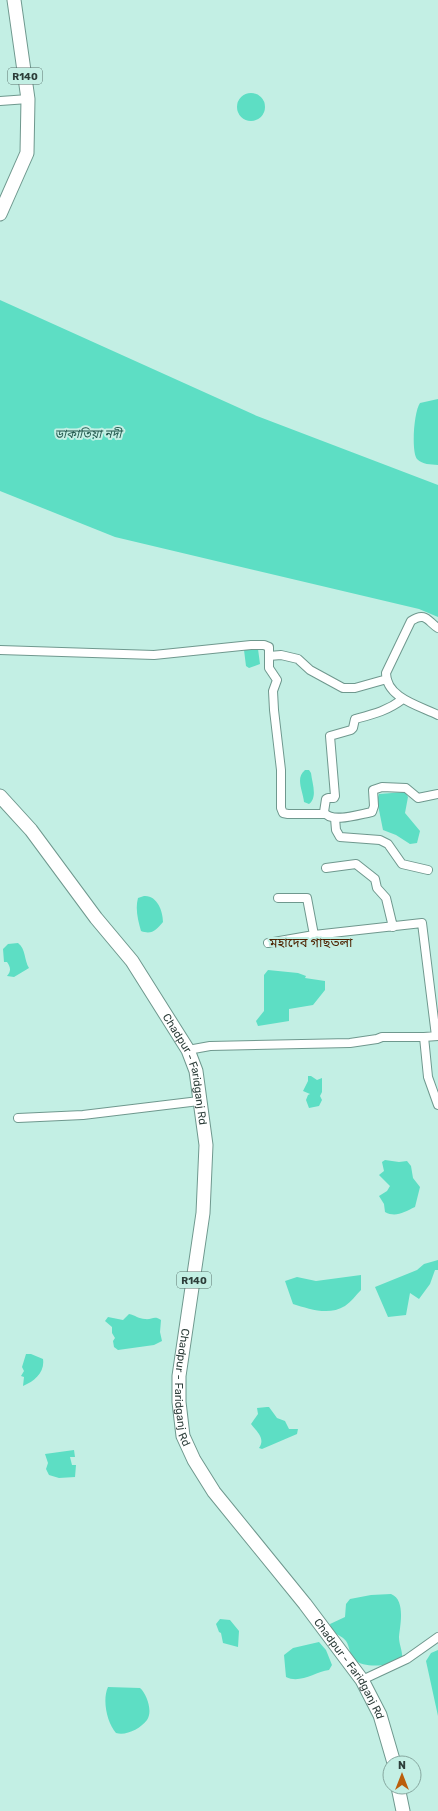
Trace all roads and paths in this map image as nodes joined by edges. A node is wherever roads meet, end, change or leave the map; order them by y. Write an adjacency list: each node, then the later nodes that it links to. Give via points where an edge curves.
1 (14, 0): 2 (main road, R140)
2 (28, 99): 3 (street); 4 (main road, R140, via 27,153)
3 (0, 101)
4 (0, 214)
5 (438, 628): 8 (street, via 427,618 416,618 411,621 388,667)
6 (0, 650): 7 (street, via 154,655 264,645 269,647)
7 (269, 656): 8 (street, via 281,655 298,659 310,670 343,688 355,688); 13 (street, via 269,668 277,680 273,691 281,770 281,808 283,813 288,814)
8 (387, 679): 9 (street, via 394,691)
9 (403, 699): 10 (street); 13 (street, via 373,715 355,719 351,730 330,736 335,796 326,799)
10 (438, 715)
11 (438, 794): 14 (street, via 418,798 406,788 376,788 373,790 372,812)
12 (0, 796): 23 (main road, Chadpur - Faridganj Rd / R140, via 31,830 96,918 132,961)
13 (325, 814): 14 (street)
14 (335, 818): 16 (street, via 336,830 340,837 380,840 388,844 402,864)
15 (326, 868): 18 (street, via 356,864 373,877 386,898)
16 (428, 870)
17 (278, 898): 19 (street, via 307,898)
18 (393, 927): 19 (street); 21 (street, via 422,923)
19 (314, 935): 20 (street)
20 (268, 943)
21 (437, 1036): 22 (street)
22 (424, 1037): 23 (street, via 382,1037 350,1043 210,1046); 25 (street, via 428,1077)
23 (188, 1050): 24 (main road, Chadpur - Faridganj Rd / R140, via 196,1070)
24 (199, 1101): 26 (street, via 83,1115); 28 (main road, Chadpur - Faridganj Rd / R140, via 206,1145 204,1213 179,1376 183,1436 214,1492 305,1604)
25 (438, 1105)
26 (18, 1118)
27 (438, 1637): 28 (street, via 407,1659)
28 (362, 1680): 29 (main road, Chadpur - Faridganj Rd / R140, via 380,1715)
29 (392, 1755)
30 (400, 1795): 31 (main road)
31 (403, 1811)

